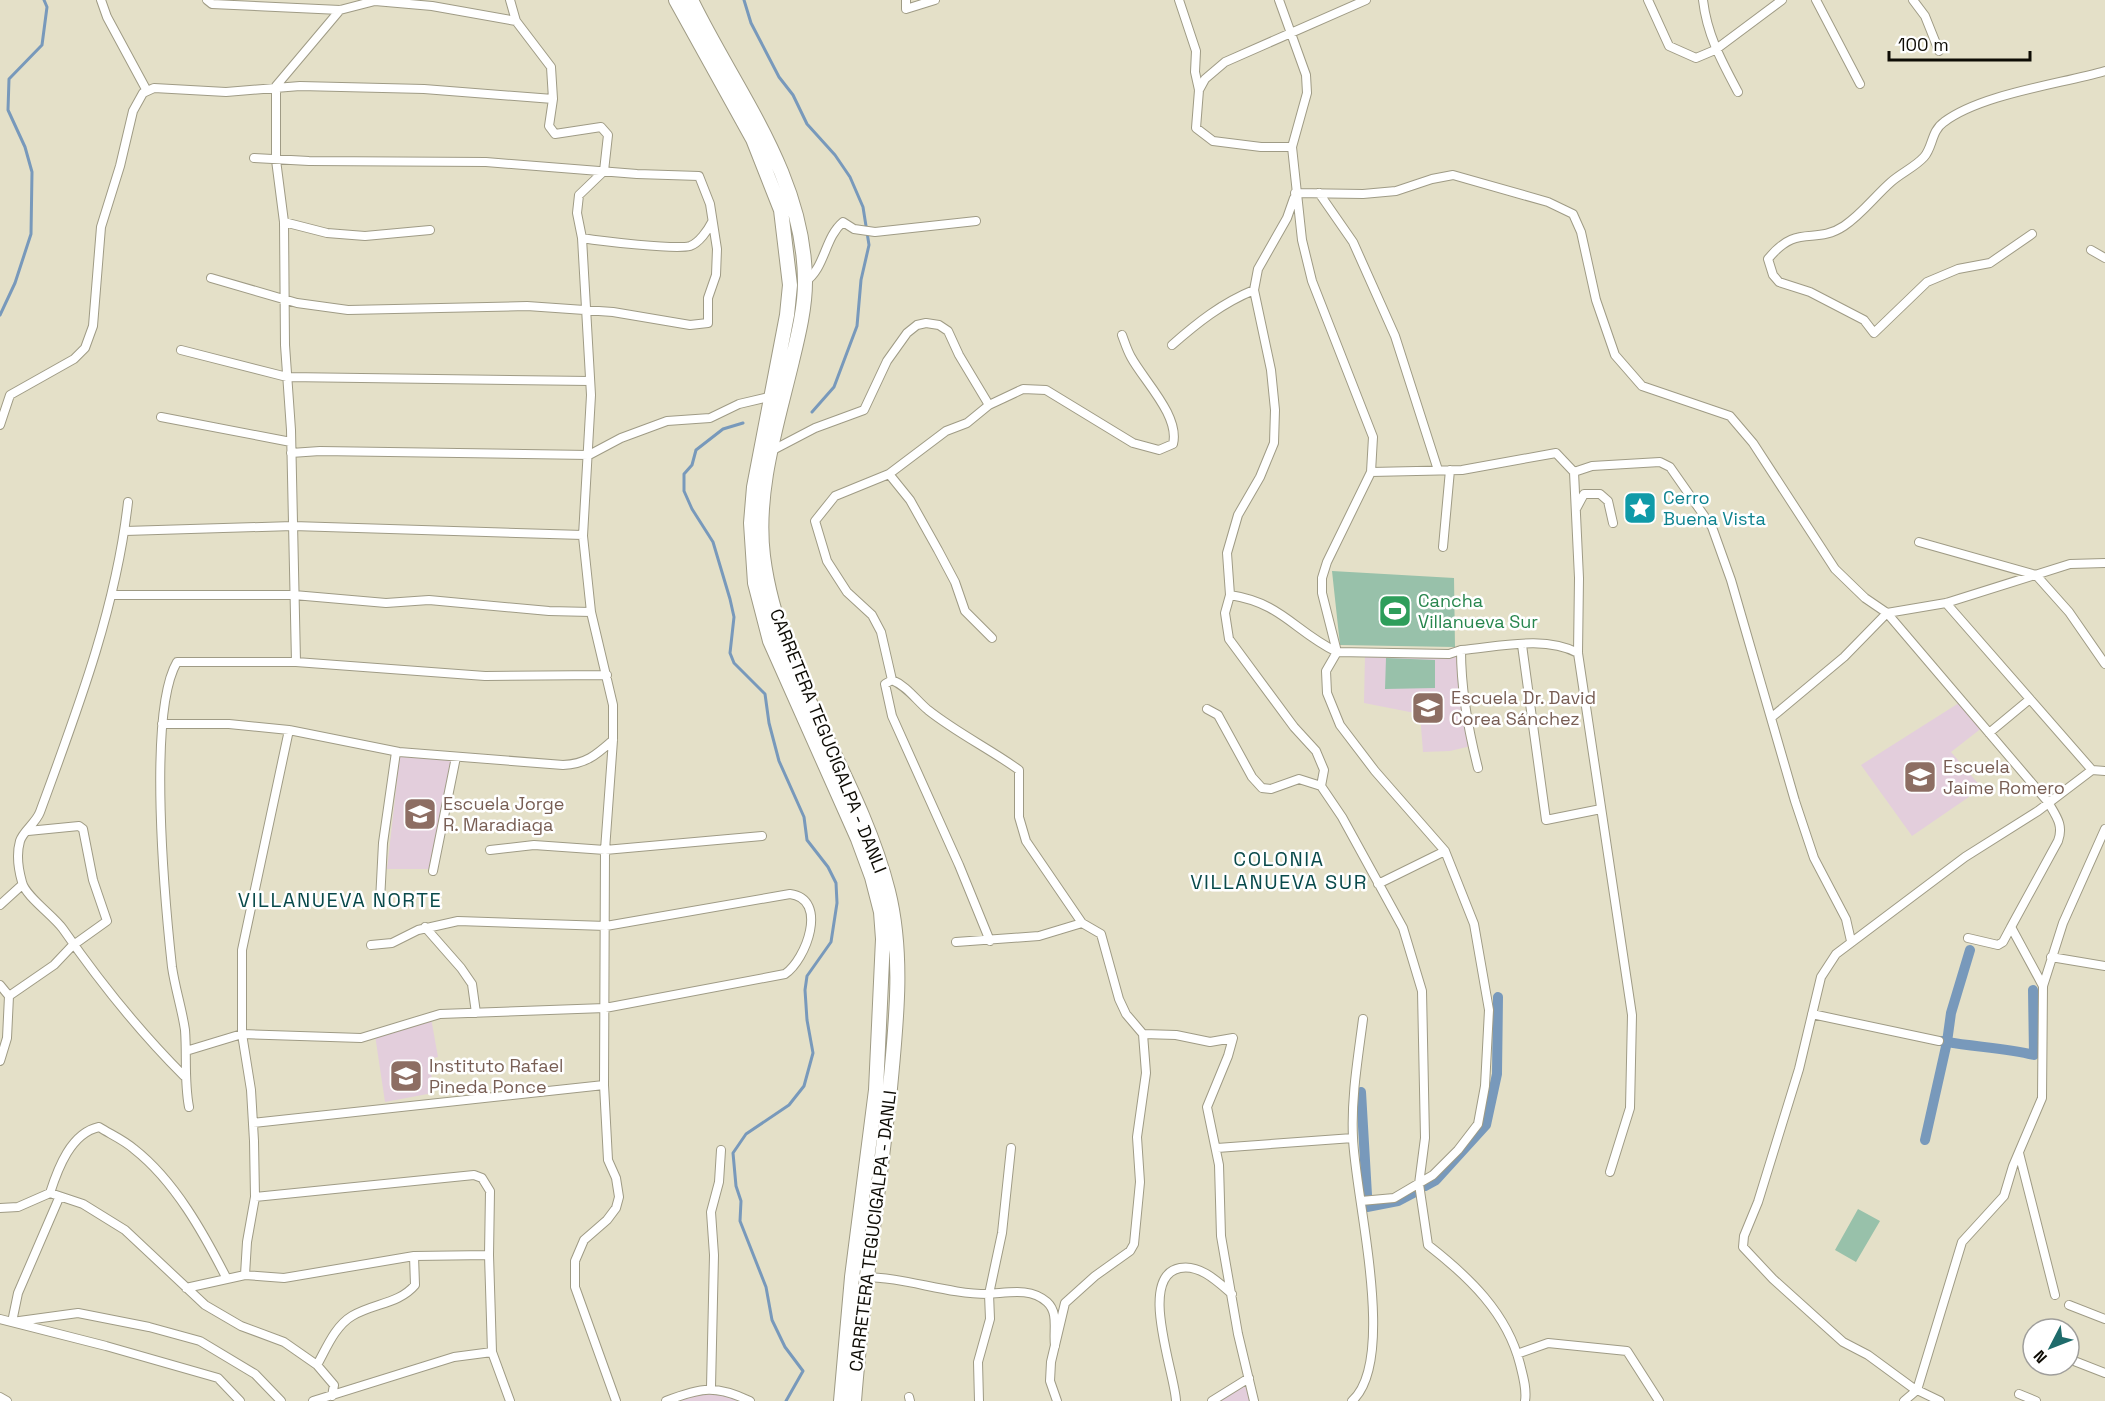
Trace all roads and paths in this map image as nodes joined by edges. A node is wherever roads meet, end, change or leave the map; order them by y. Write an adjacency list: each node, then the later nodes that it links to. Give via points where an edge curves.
1 (101, 0): 25 (street)
2 (207, 0): 16 (street, via 212,4)
3 (510, 0): 17 (street)
4 (676, 0): 52 (highway, CARRETERA TEGUCIGALPA - DANLI, via 753,139 781,210 790,285)
5 (691, 0): 43 (highway, CARRETERA TEGUCIGALPA - DANLI, via 789,187)
6 (906, 0): 7 (street, via 906,9)
7 (934, 0)
8 (1179, 0): 24 (street, via 1196,51)
9 (1279, 0): 18 (street)
10 (1366, 0): 18 (street)
11 (1648, 0): 19 (street, via 1669,46 1696,58)
12 (1703, 0): 19 (street)
13 (1782, 0): 19 (street)
14 (1816, 0): 22 (street)
15 (1913, 0): 20 (street, via 1925,16)
16 (340, 10): 17 (street, via 375,1 432,6); 23 (street)
17 (516, 21): 27 (street, via 551,67)
18 (1293, 34): 24 (street, via 1226,62); 28 (street, via 1306,75 1307,93)
19 (1715, 50): 26 (street)
20 (1939, 51)
21 (2105, 71): 38 (street, via 2005,95 1944,122 1925,156 1844,226 1826,235 1799,236 1780,244 1768,259 1779,282 1810,291 1855,315 1874,333 1927,282 1958,269 1990,263)
22 (1860, 84)
23 (276, 86): 25 (street, via 226,92 154,88); 27 (street, via 424,89); 30 (street)
24 (1198, 90): 28 (street, via 1196,128 1213,141)
25 (147, 91): 55 (street, via 133,111 101,228 93,326 85,348 74,359 10,395)
26 (1738, 92)
27 (553, 99): 31 (street, via 549,126 555,134 601,127 608,135)
28 (1292, 147): 33 (street)
29 (254, 158): 30 (street)
30 (276, 160): 31 (street, via 486,162); 35 (street)
31 (603, 171): 36 (street, via 699,176); 39 (street, via 579,195 577,213)
32 (1319, 193): 33 (street); 61 (street, via 1353,242 1395,336); 80 (street, via 1396,190 1453,175 1548,202 1573,214 1615,356 1642,386 1730,416 1753,443 1835,570)
33 (1295, 194): 44 (street, via 1287,218 1258,269); 62 (street, via 1312,281 1373,437)
34 (976, 221): 43 (street, via 875,232 843,222 834,229 817,270)
35 (284, 222): 37 (street, via 327,233 365,236); 45 (street)
36 (712, 222): 39 (street, via 690,246); 46 (street, via 716,275 708,298 708,323 690,325)
37 (430, 230)
38 (2032, 234)
39 (582, 238): 46 (street)
40 (2091, 250): 41 (street)
41 (2105, 258)
42 (211, 278): 45 (street)
43 (805, 282): 52 (highway, CARRETERA TEGUCIGALPA - DANLI, via 799,332)
44 (1254, 290): 48 (street, via 1204,318); 76 (street, via 1271,370 1274,444 1238,516 1227,553)
45 (285, 300): 46 (street, via 348,310 526,306); 50 (street)
46 (586, 310): 51 (street)
47 (1122, 335): 53 (street, via 1131,357 1168,415 1176,433 1173,444 1159,450 1133,443 1046,390 1023,389)
48 (1172, 345)
49 (181, 351): 50 (street)
50 (287, 377): 51 (street); 56 (street)
51 (590, 381): 59 (street)
52 (777, 396): 58 (highway, CARRETERA TEGUCIGALPA - DANLI); 59 (street, via 739,404 710,418 667,421)
53 (989, 405): 58 (street, via 948,331 939,325 917,325 887,361 864,410 815,428); 64 (street, via 967,423 946,431)
54 (161, 417): 56 (street)
55 (0, 425)
56 (291, 442): 57 (street)
57 (291, 453): 59 (street); 68 (street)
58 (767, 453): 159 (highway, CARRETERA TEGUCIGALPA - DANLI, via 754,487 751,523 754,583 761,612 770,641 858,839 881,912 876,1090); 160 (highway, CARRETERA TEGUCIGALPA - DANLI, via 762,542 774,613 866,825 889,894 895,931 896,1026)
59 (589, 455): 70 (street)
60 (1450, 470): 61 (street); 63 (street, via 1556,453); 72 (street)
61 (1438, 471): 62 (street)
62 (1371, 472): 84 (street, via 1322,578)
63 (1574, 472): 66 (street); 92 (street, via 1592,466 1643,462 1660,462 1670,467 1712,527)
64 (889, 474): 81 (street, via 910,500 948,570 964,611); 89 (street, via 835,496 815,521 826,561 847,592 872,615 881,632)
65 (128, 502): 69 (street)
66 (1575, 512): 67 (street, via 1584,494 1600,494 1608,501); 85 (street)
67 (1613, 523)
68 (293, 526): 69 (street); 70 (street); 77 (street)
69 (125, 531): 75 (street)
70 (584, 535): 79 (street)
71 (1919, 542): 74 (street)
72 (1443, 547)
73 (2105, 563): 74 (street, via 2070,564)
74 (2036, 575): 78 (street); 87 (street)
75 (112, 595): 77 (street); 106 (street, via 39,815)
76 (1230, 595): 84 (street, via 1255,599); 102 (street, via 1225,613 1229,639 1316,751 1324,770)
77 (294, 596): 79 (street, via 386,603 429,600); 86 (street)
78 (1946, 603): 80 (street); 90 (street)
79 (591, 612): 88 (street)
80 (1887, 613): 92 (street, via 1844,657); 95 (street)
81 (992, 638)
82 (1522, 645): 83 (street); 85 (street, via 1564,646); 104 (street, via 1546,820)
83 (1461, 650): 84 (street, via 1449,654); 99 (street, via 1468,727)
84 (1336, 652): 110 (street, via 1326,671 1327,693 1340,724)
85 (1578, 653): 104 (street)
86 (296, 662): 88 (street, via 485,676); 93 (street, via 177,662 169,679)
87 (2105, 664)
88 (607, 675): 96 (street, via 613,705)
89 (892, 680): 116 (street, via 901,683 927,709 962,734 1019,770 1019,817 1026,841); 121 (street, via 885,684 892,716)
90 (2030, 699): 95 (street); 100 (street)
91 (1207, 709): 102 (street, via 1218,715 1262,788 1299,780)
92 (1772, 717): 122 (street, via 1814,858 1846,919)
93 (162, 724): 94 (street, via 229,724); 138 (street, via 167,905 172,969)
94 (289, 730): 97 (street); 135 (street, via 242,950)
95 (1989, 733): 103 (street)
96 (613, 740): 98 (street, via 592,759 579,764); 109 (street)
97 (396, 752): 98 (street); 114 (street, via 383,843)
98 (456, 757): 111 (street)
99 (1478, 768)
100 (2092, 770): 101 (street); 103 (street)
101 (2105, 771)
102 (1321, 786): 112 (street, via 1342,816)
103 (2048, 802): 119 (street, via 2059,819 2060,835); 122 (street)
104 (1601, 809): 149 (street, via 1632,1016 1630,1108)
105 (2105, 829): 126 (street)
106 (28, 831): 113 (street, via 21,838 17,855); 125 (street, via 79,826 84,833 93,880 107,921)
107 (762, 836): 109 (street)
108 (490, 850): 109 (street, via 534,845)
109 (605, 850): 117 (street)
110 (1445, 851): 112 (street); 150 (street, via 1474,924 1483,971 1489,1010 1485,1086 1478,1124 1458,1150)
111 (433, 871)
112 (1378, 884): 150 (street, via 1403,928 1422,991 1425,1138)
113 (22, 885): 115 (street); 125 (street, via 63,928)
114 (380, 900)
115 (0, 905)
116 (1082, 923): 121 (street, via 1039,936); 136 (street, via 1101,934 1119,999)
117 (606, 926): 118 (street, via 458,921); 131 (street); 131 (street, via 790,894 798,895 806,903 811,922 798,963 785,974)
118 (425, 927): 124 (street, via 392,943); 132 (street, via 472,984)
119 (2011, 927): 120 (street, via 1998,945); 129 (street)
120 (1968, 938)
121 (990, 941): 123 (street)
122 (1851, 941): 133 (street, via 1836,954 1821,977)
123 (956, 942)
124 (370, 945)
125 (72, 946): 130 (street, via 54,965); 140 (street, via 130,1020)
126 (2051, 957): 127 (street); 129 (street)
127 (2105, 966)
128 (0, 985): 130 (street)
129 (2043, 986): 148 (street, via 2042,1098)
130 (9, 996): 139 (street, via 7,1038)
131 (605, 1008): 132 (street); 141 (street)
132 (476, 1012): 135 (street, via 440,1014 361,1038)
133 (1812, 1014): 137 (street); 178 (street, via 1799,1069 1743,1247 1843,1342)
134 (1363, 1019): 144 (street)
135 (242, 1034): 138 (street); 143 (street)
136 (1143, 1034): 146 (street, via 1210,1042 1233,1038 1207,1107); 170 (street, via 1146,1073 1137,1137 1140,1182 1134,1244 1065,1303)
137 (1939, 1041)
138 (186, 1051): 140 (street)
139 (0, 1061)
140 (184, 1076): 142 (street)
141 (604, 1085): 143 (street); 187 (street, via 608,1160 619,1197 612,1214 584,1240 573,1271 575,1287)
142 (189, 1107)
143 (253, 1123): 152 (street)
144 (1353, 1138): 146 (street); 154 (street)
145 (1011, 1148): 163 (street, via 1002,1233)
146 (1217, 1148): 164 (street, via 1221,1236)
147 (721, 1149): 177 (street, via 711,1212)
148 (2019, 1153): 165 (street); 178 (street, via 2004,1196 1962,1242)
149 (1610, 1173)
150 (1419, 1184): 154 (street, via 1394,1198); 172 (street, via 1428,1245 1495,1309)
151 (50, 1193): 153 (street); 155 (street, via 18,1207); 161 (street, via 71,1149 86,1130 99,1127 135,1149 178,1196)
152 (255, 1197): 157 (street, via 474,1175 482,1178 490,1191); 158 (street)
153 (59, 1198): 162 (street, via 83,1204 125,1230); 169 (street, via 18,1293)
154 (1361, 1201): 197 (street, via 1374,1331 1369,1373 1360,1394)
155 (0, 1208)
156 (414, 1256): 157 (street); 158 (street, via 284,1278); 174 (street, via 415,1284 407,1294 350,1317 337,1330)
157 (489, 1256): 171 (street)
158 (245, 1275): 161 (street)
159 (852, 1277): 160 (street); 190 (highway, CARRETERA TEGUCIGALPA - DANLI)
160 (867, 1277): 163 (street); 191 (highway, CARRETERA TEGUCIGALPA - DANLI)
161 (227, 1279): 162 (street)
162 (186, 1288): 174 (street, via 205,1305 241,1326 284,1342)
163 (989, 1294): 170 (street, via 1017,1291 1035,1294 1046,1301 1054,1311); 192 (street, via 990,1319 978,1362)
164 (1232, 1294): 176 (street); 194 (street, via 1212,1276 1185,1267 1173,1269 1167,1275 1161,1288 1159,1322 1176,1383)
165 (2055, 1295)
166 (2069, 1305): 168 (street)
167 (0, 1319): 169 (street)
168 (2105, 1319)
169 (12, 1322): 183 (street, via 218,1378); 184 (street, via 78,1313 200,1341 255,1374)
170 (1055, 1350): 193 (street, via 1050,1381)
171 (492, 1352): 180 (street, via 453,1357); 186 (street)
172 (1517, 1354): 198 (street); 199 (street, via 1548,1343 1627,1351)
173 (2081, 1364): 175 (street)
174 (317, 1365): 180 (street, via 334,1385)
175 (2105, 1373)
176 (1249, 1378): 195 (street); 196 (street)
177 (711, 1387): 188 (street); 189 (street)
178 (1917, 1390): 200 (street); 201 (street)
179 (2019, 1394): 202 (street)
180 (332, 1396): 185 (street)
181 (0, 1397): 182 (street)
182 (7, 1401)
183 (240, 1401)
184 (281, 1401)
185 (313, 1401)
186 (510, 1401)
187 (616, 1401)
188 (666, 1401)
189 (750, 1401)
190 (841, 1401)
191 (854, 1401)
192 (979, 1401)
193 (1056, 1401)
194 (1176, 1401)
195 (1212, 1401)
196 (1254, 1401)
197 (1352, 1401)
198 (1525, 1401)
199 (1659, 1401)
200 (1904, 1401)
201 (1940, 1401)
202 (2036, 1401)

